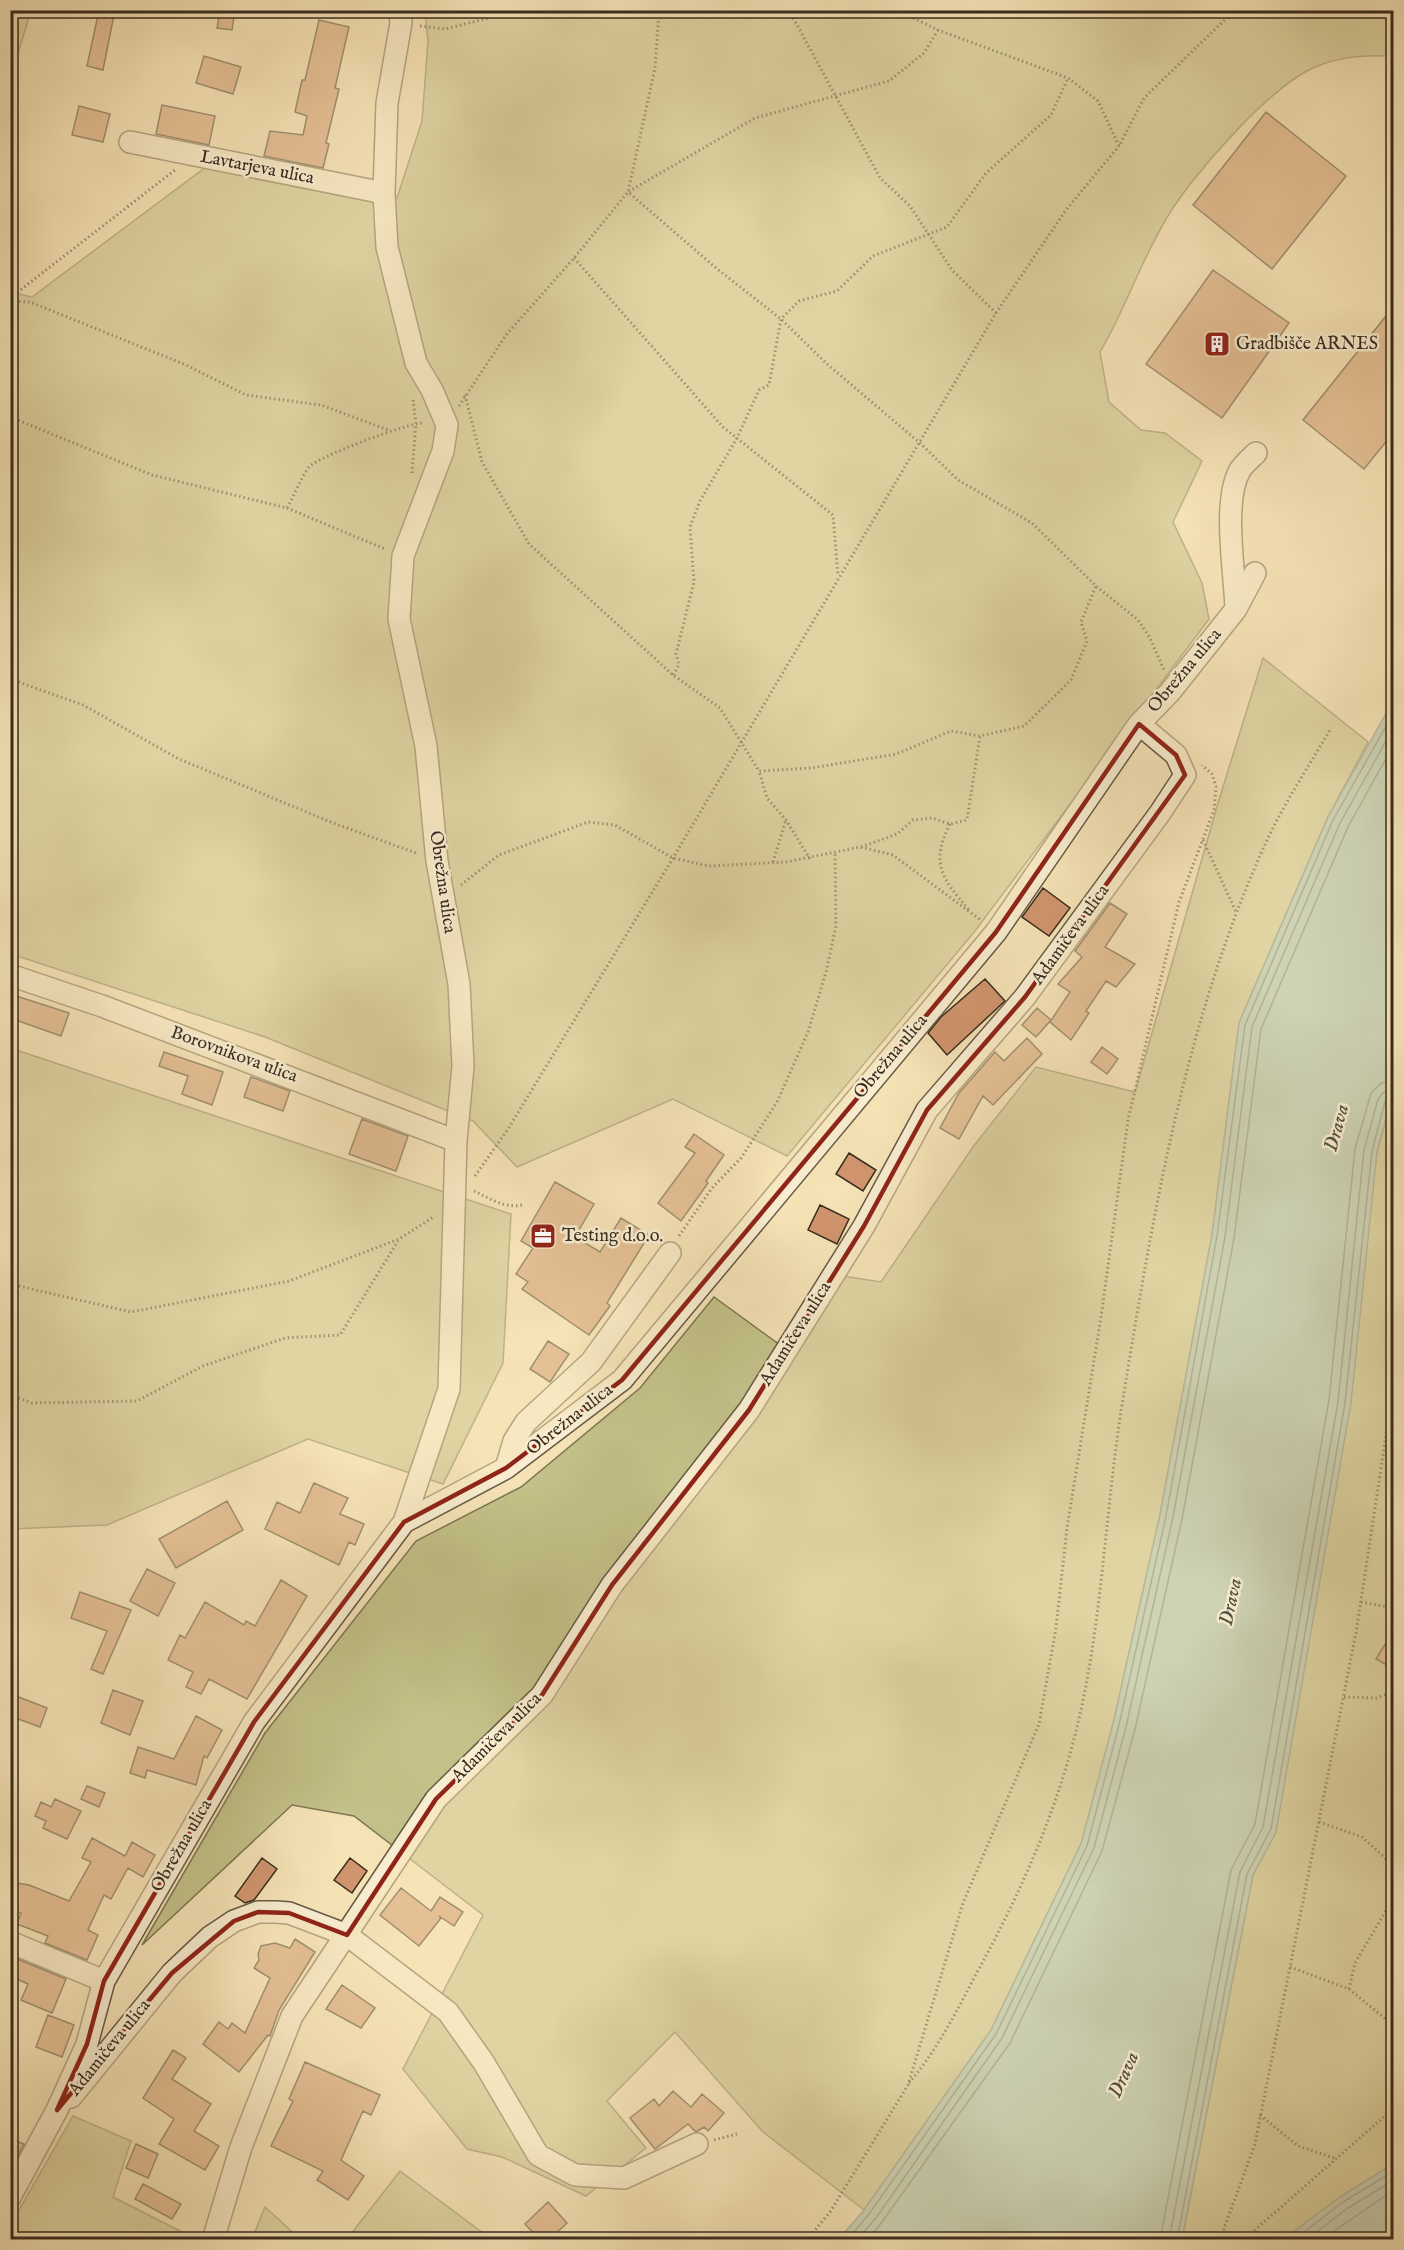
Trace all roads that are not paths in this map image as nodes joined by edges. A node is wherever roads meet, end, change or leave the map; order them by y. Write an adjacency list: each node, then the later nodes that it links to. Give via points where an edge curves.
1 (400, 16): 3 (street, via 387,103)
2 (130, 142): 3 (street, Lavtarjeva ulica)
3 (384, 193): 9 (street, Obrežna ulica, via 387,247 399,303 416,363 447,425 442,451 403,556 399,619 426,746 437,861 459,984 463,1066)
4 (1256, 453): 6 (street, via 1240,469 1233,488 1231,552)
5 (1256, 573): 6 (street, Obrežna ulica)
6 (1236, 609): 7 (street, Obrežna ulica, via 1170,692)
7 (1139, 724): 11 (street, Obrežna ulica, via 996,932 622,1380); 13 (street, Adamičeva ulica, via 1176,755 1185,775 1167,803 1025,997 927,1110 864,1226 748,1410 612,1585 542,1695 436,1799)
8 (10, 975): 9 (street, Borovnikova ulica, via 168,1030)
9 (456, 1141): 12 (street, Obrežna ulica, via 459,1192 449,1389)
10 (670, 1253): 11 (street, Obrežna ulica, via 591,1362 526,1422 514,1441)
11 (506, 1468): 12 (street, Obrežna ulica)
12 (404, 1522): 15 (street, Obrežna ulica, via 254,1722)
13 (347, 1935): 16 (street, Adamičeva ulica, via 289,1913 258,1912 234,1921 210,1937 172,1973 79,2089); 17 (street, Adamičeva ulica, via 448,2012 484,2063 538,2155 575,2175 624,2178); 19 (street, Adamičeva ulica, via 292,2016 241,2147)
14 (10, 1942): 15 (street)
15 (104, 1981): 16 (street, Obrežna ulica, via 87,2044)
16 (57, 2110): 18 (street, Obrežna ulica)
17 (698, 2144)
18 (10, 2197)
19 (213, 2240)

